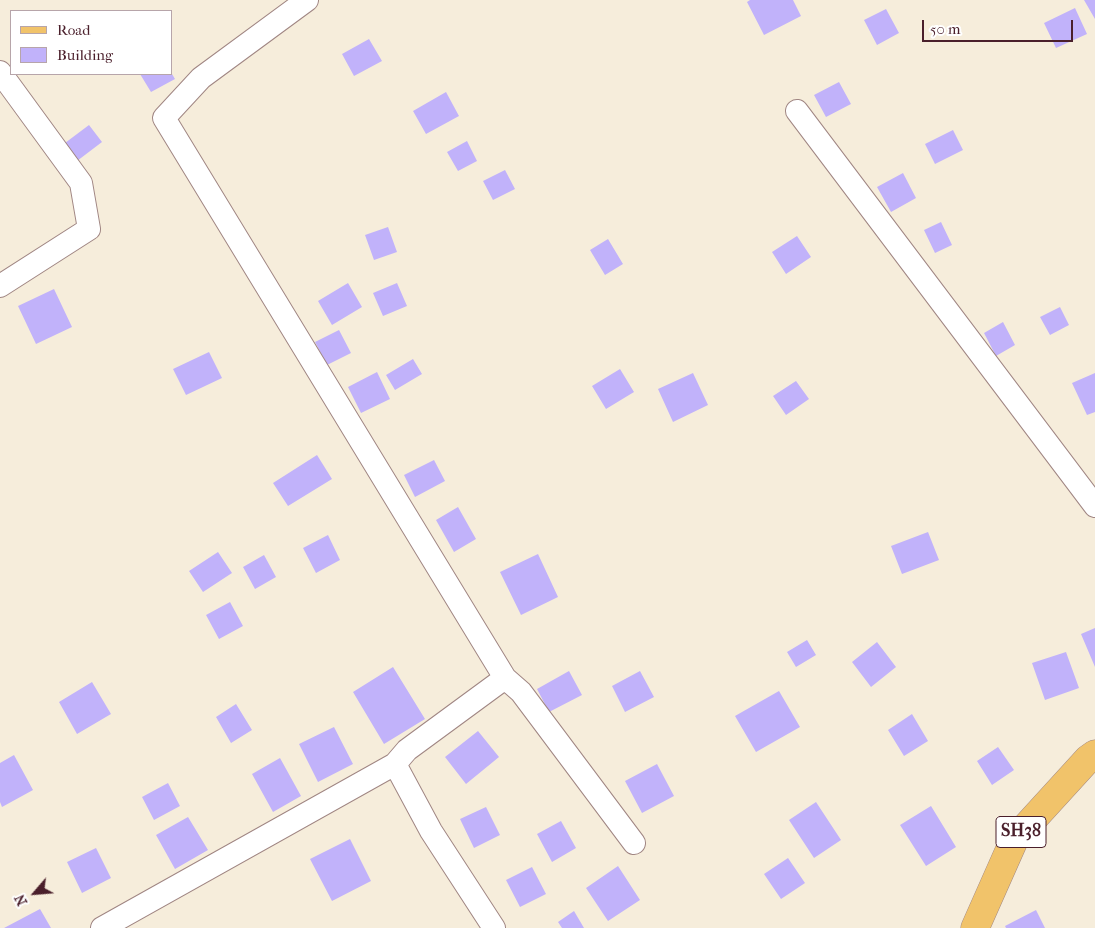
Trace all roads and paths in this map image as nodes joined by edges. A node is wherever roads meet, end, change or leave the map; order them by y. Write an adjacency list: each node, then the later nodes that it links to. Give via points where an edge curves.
1 (308, 0): 6 (street, via 201,78 164,118)
2 (0, 72): 4 (street, via 81,183 88,229)
3 (797, 111): 5 (street)
4 (0, 286)
5 (1095, 506)
6 (505, 678): 8 (street, via 407,750); 9 (street, via 521,692)
7 (1095, 754): 12 (main road, SH38, via 1014,840)
8 (395, 764): 10 (street); 11 (street, via 431,831)
9 (634, 843)
10 (102, 928)
11 (494, 928)
12 (975, 928)

